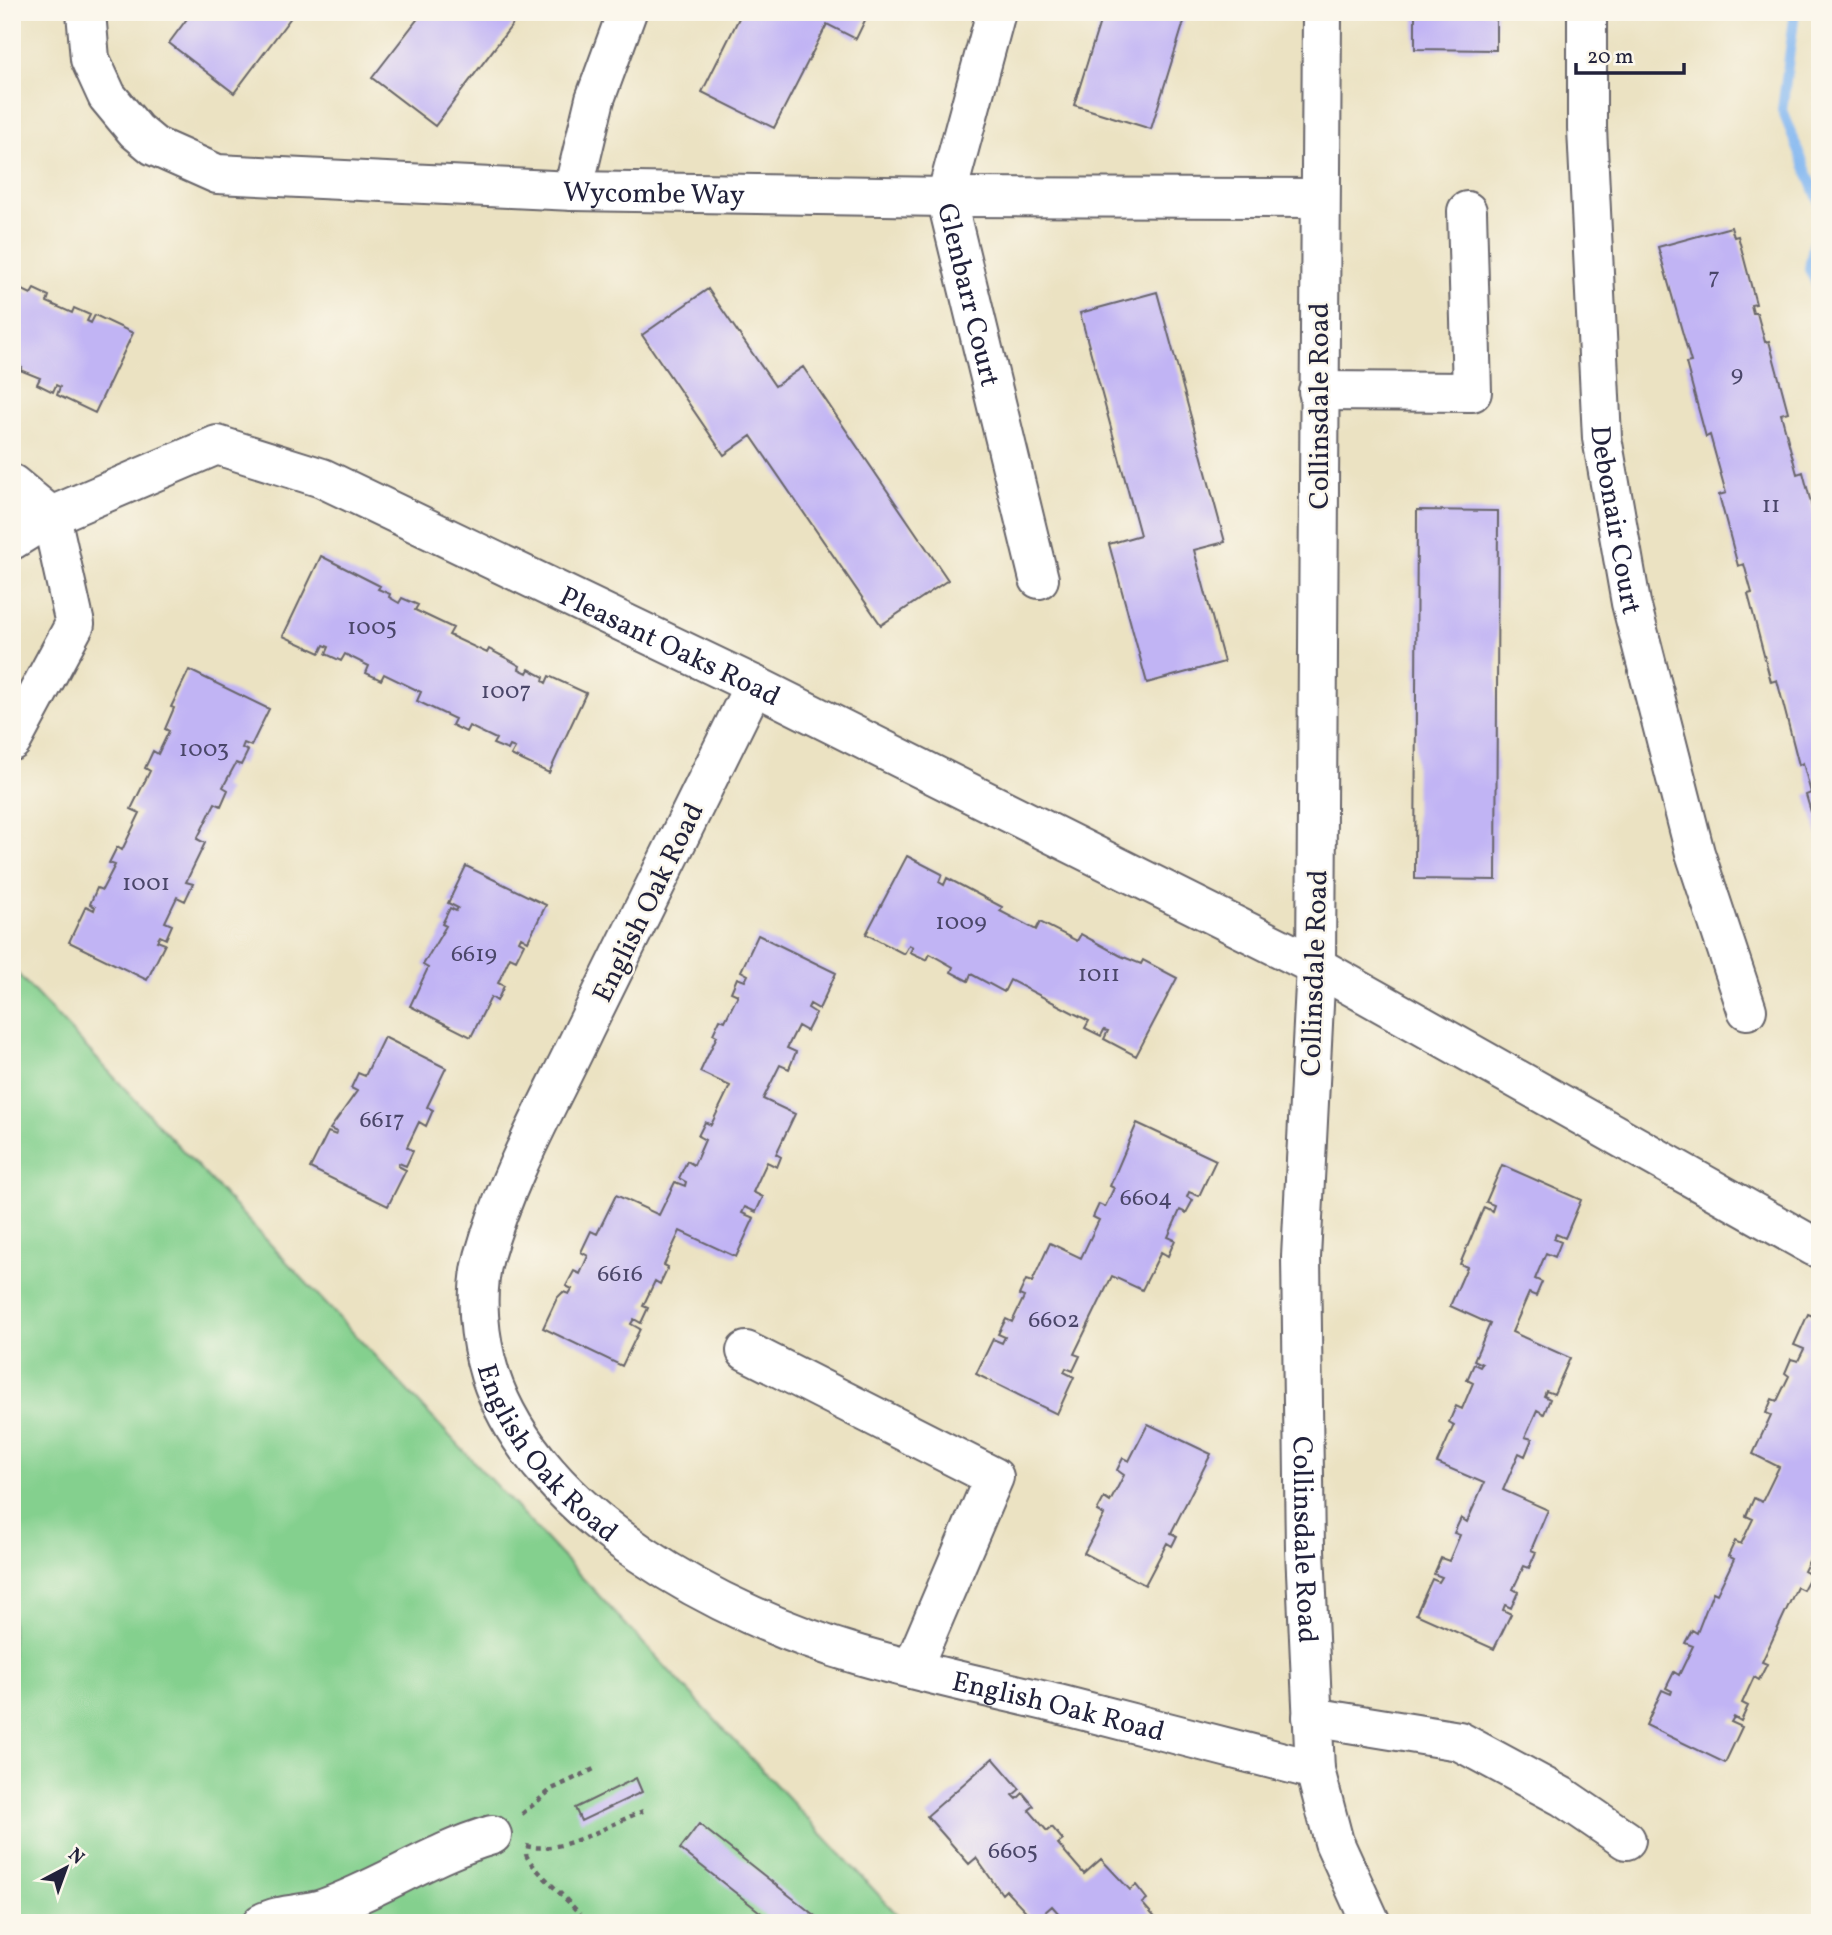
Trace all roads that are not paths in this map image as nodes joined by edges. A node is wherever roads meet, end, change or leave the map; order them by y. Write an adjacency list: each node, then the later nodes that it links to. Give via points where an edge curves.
1 (86, 12): 6 (street, Wycombe Way, via 90,59 114,105 154,146 217,174)
2 (627, 12): 6 (street, via 595,99)
3 (996, 12): 7 (street, Glenbarr Court)
4 (1322, 12): 8 (street, Collinsdale Road)
5 (1587, 12): 18 (street, Debonair Court, via 1587,128 1602,438 1638,631 1695,853)
6 (573, 191): 7 (street, Wycombe Way)
7 (946, 197): 8 (street, Wycombe Way); 14 (street, Glenbarr Court)
8 (1319, 198): 10 (street, Collinsdale Road)
9 (1468, 211): 10 (street, via 1472,392)
10 (1318, 391): 17 (street, Collinsdale Road)
11 (12, 484): 12 (street)
12 (51, 516): 13 (street, Pleasant Oaks Road); 15 (street, Pleasant Oaks Road, via 216,445 322,478); 16 (street, via 75,624)
13 (12, 540)
14 (1039, 579)
15 (754, 684): 17 (street, Pleasant Oaks Road); 21 (street, English Oak Road, via 519,1163 483,1260 482,1345 498,1397 532,1456 619,1538 652,1562 751,1615 855,1654)
16 (12, 741)
17 (1316, 966): 19 (street, Pleasant Oaks Road); 22 (street, Collinsdale Road, via 1301,1258)
18 (1747, 1010)
19 (1815, 1247)
20 (746, 1351): 21 (street, via 994,1477)
21 (912, 1669): 23 (street, English Oak Road)
22 (1312, 1717): 23 (street, Collinsdale Road); 25 (street, via 1459,1741 1563,1797)
23 (1315, 1770): 27 (street, Collinsdale Road, via 1334,1842)
24 (509, 1840): 26 (street, via 452,1846 382,1885 321,1909)
25 (1626, 1840)
26 (262, 1923)
27 (1371, 1923)

